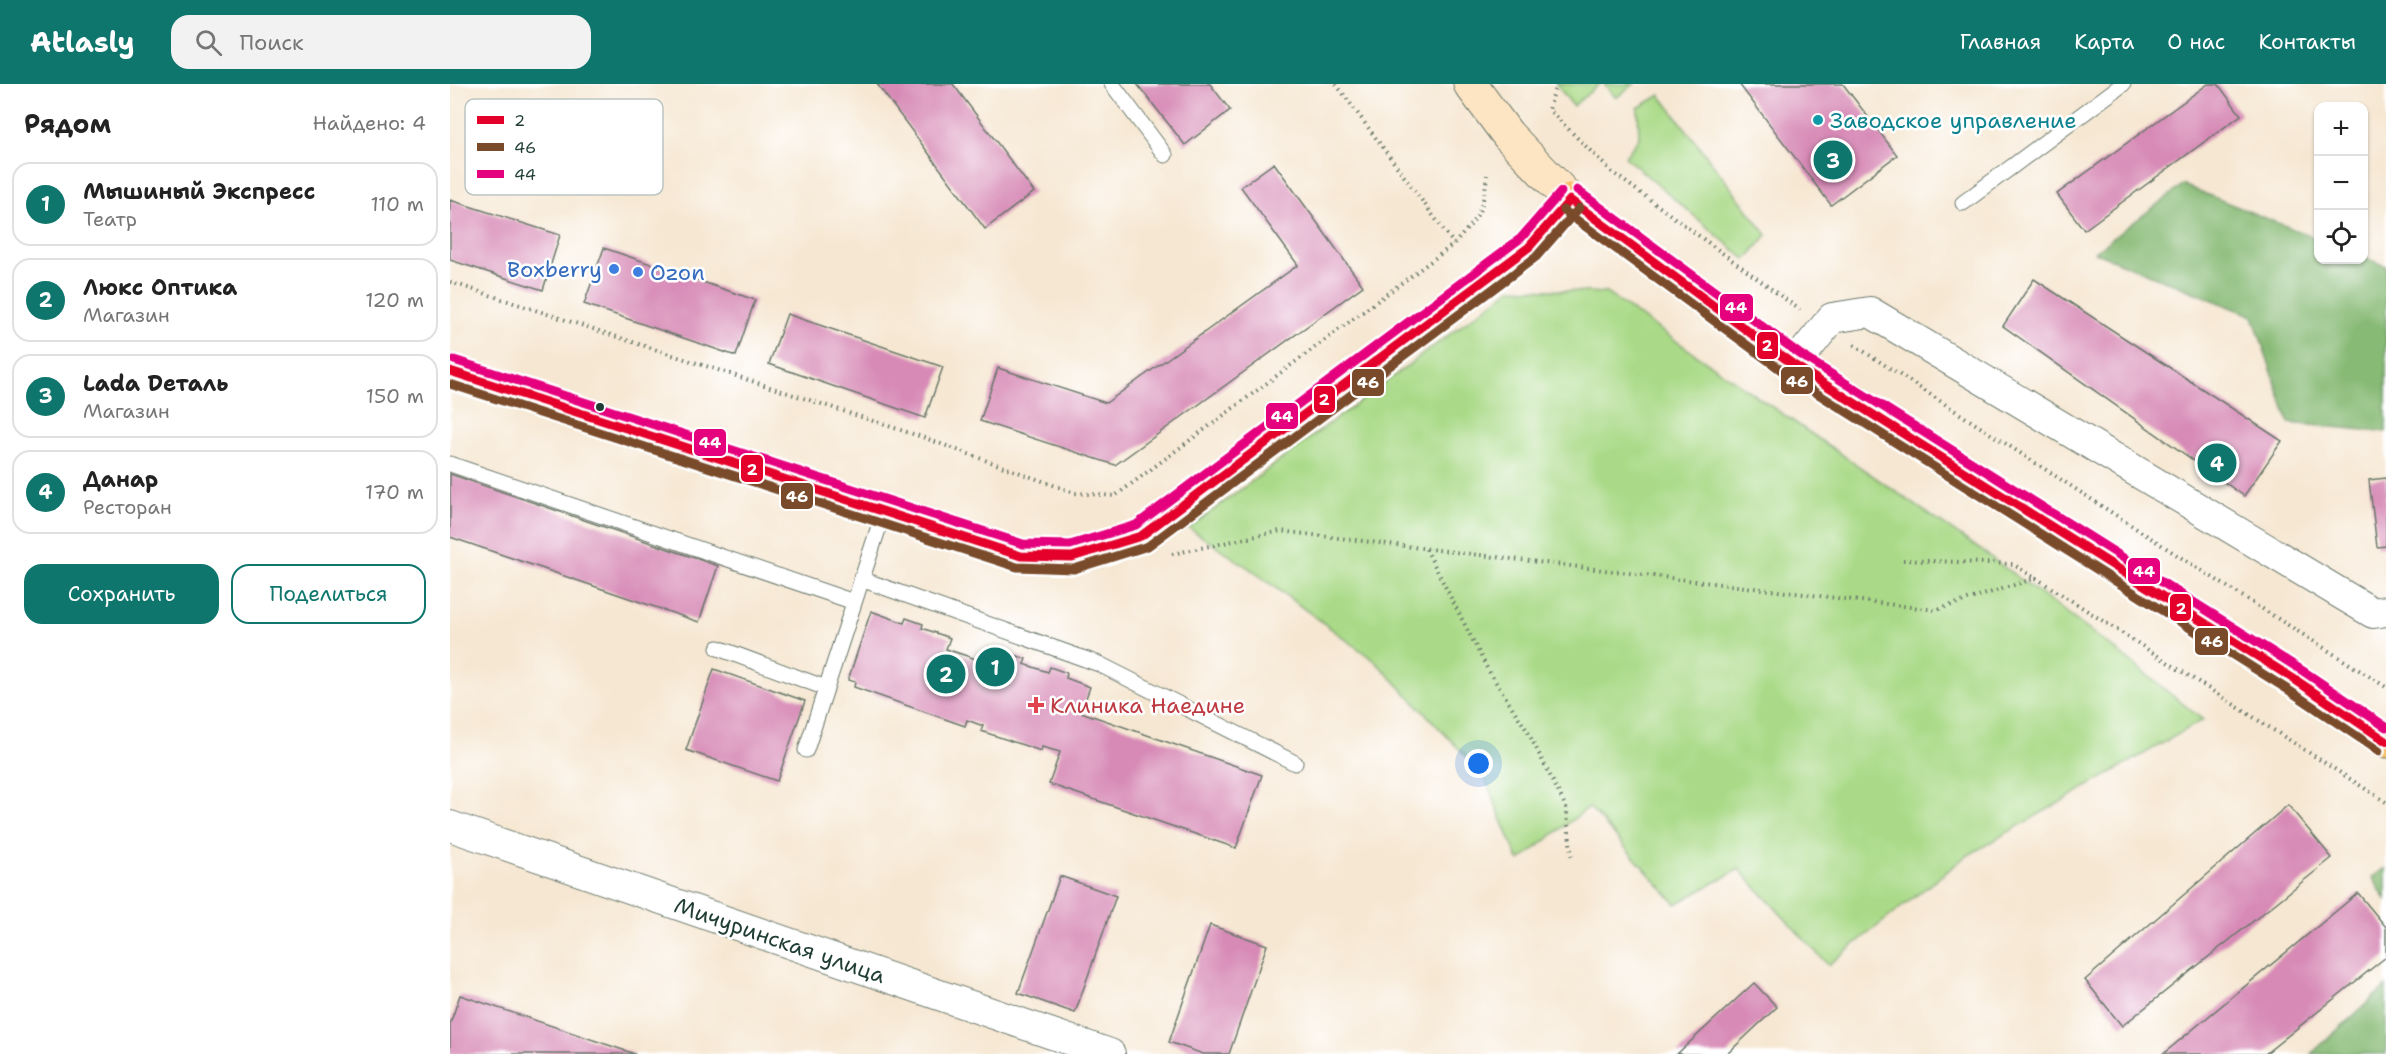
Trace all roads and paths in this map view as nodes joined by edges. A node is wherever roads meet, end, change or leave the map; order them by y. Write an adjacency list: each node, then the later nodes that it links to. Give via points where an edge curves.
1 (1112, 84): 6 (lane)
2 (1336, 84): 10 (path)
3 (1470, 84): 8 (main road, via 1508,135)
4 (1556, 84): 12 (path, via 1549,110 1612,172)
5 (2123, 84): 9 (lane)
6 (1165, 155)
7 (1486, 175): 10 (path, via 1484,203)
8 (1570, 200): 13 (main road); 16 (main road, via 1529,247 1141,536 1072,557 1021,556)
9 (1963, 203)
10 (1454, 244): 11 (path, via 1115,496 1075,493 922,437)
11 (450, 282)
12 (1825, 327): 13 (street); 23 (street, via 1832,318 1870,312 2373,614); 25 (path)
13 (1794, 365): 27 (main road, via 2297,681)
14 (450, 371): 16 (main road)
15 (450, 464): 22 (lane)
16 (884, 511): 21 (lane)
17 (1426, 548): 18 (path, via 1280,531); 20 (path, via 1936,610); 32 (path, via 1488,670 1528,732 1566,807)
18 (1165, 555)
19 (1903, 560): 20 (path, via 2013,564)
20 (2036, 578): 30 (path)
21 (861, 579): 22 (lane); 29 (lane, via 1099,664)
22 (854, 602): 26 (lane)
23 (2386, 611)
24 (718, 648): 26 (lane)
25 (2386, 687)
26 (826, 688): 28 (lane)
27 (2383, 740)
28 (806, 750)
29 (1295, 763)
30 (2386, 802)
31 (450, 826): 33 (street, Мичуринская улица)
32 (1572, 859)
33 (1110, 1054)

